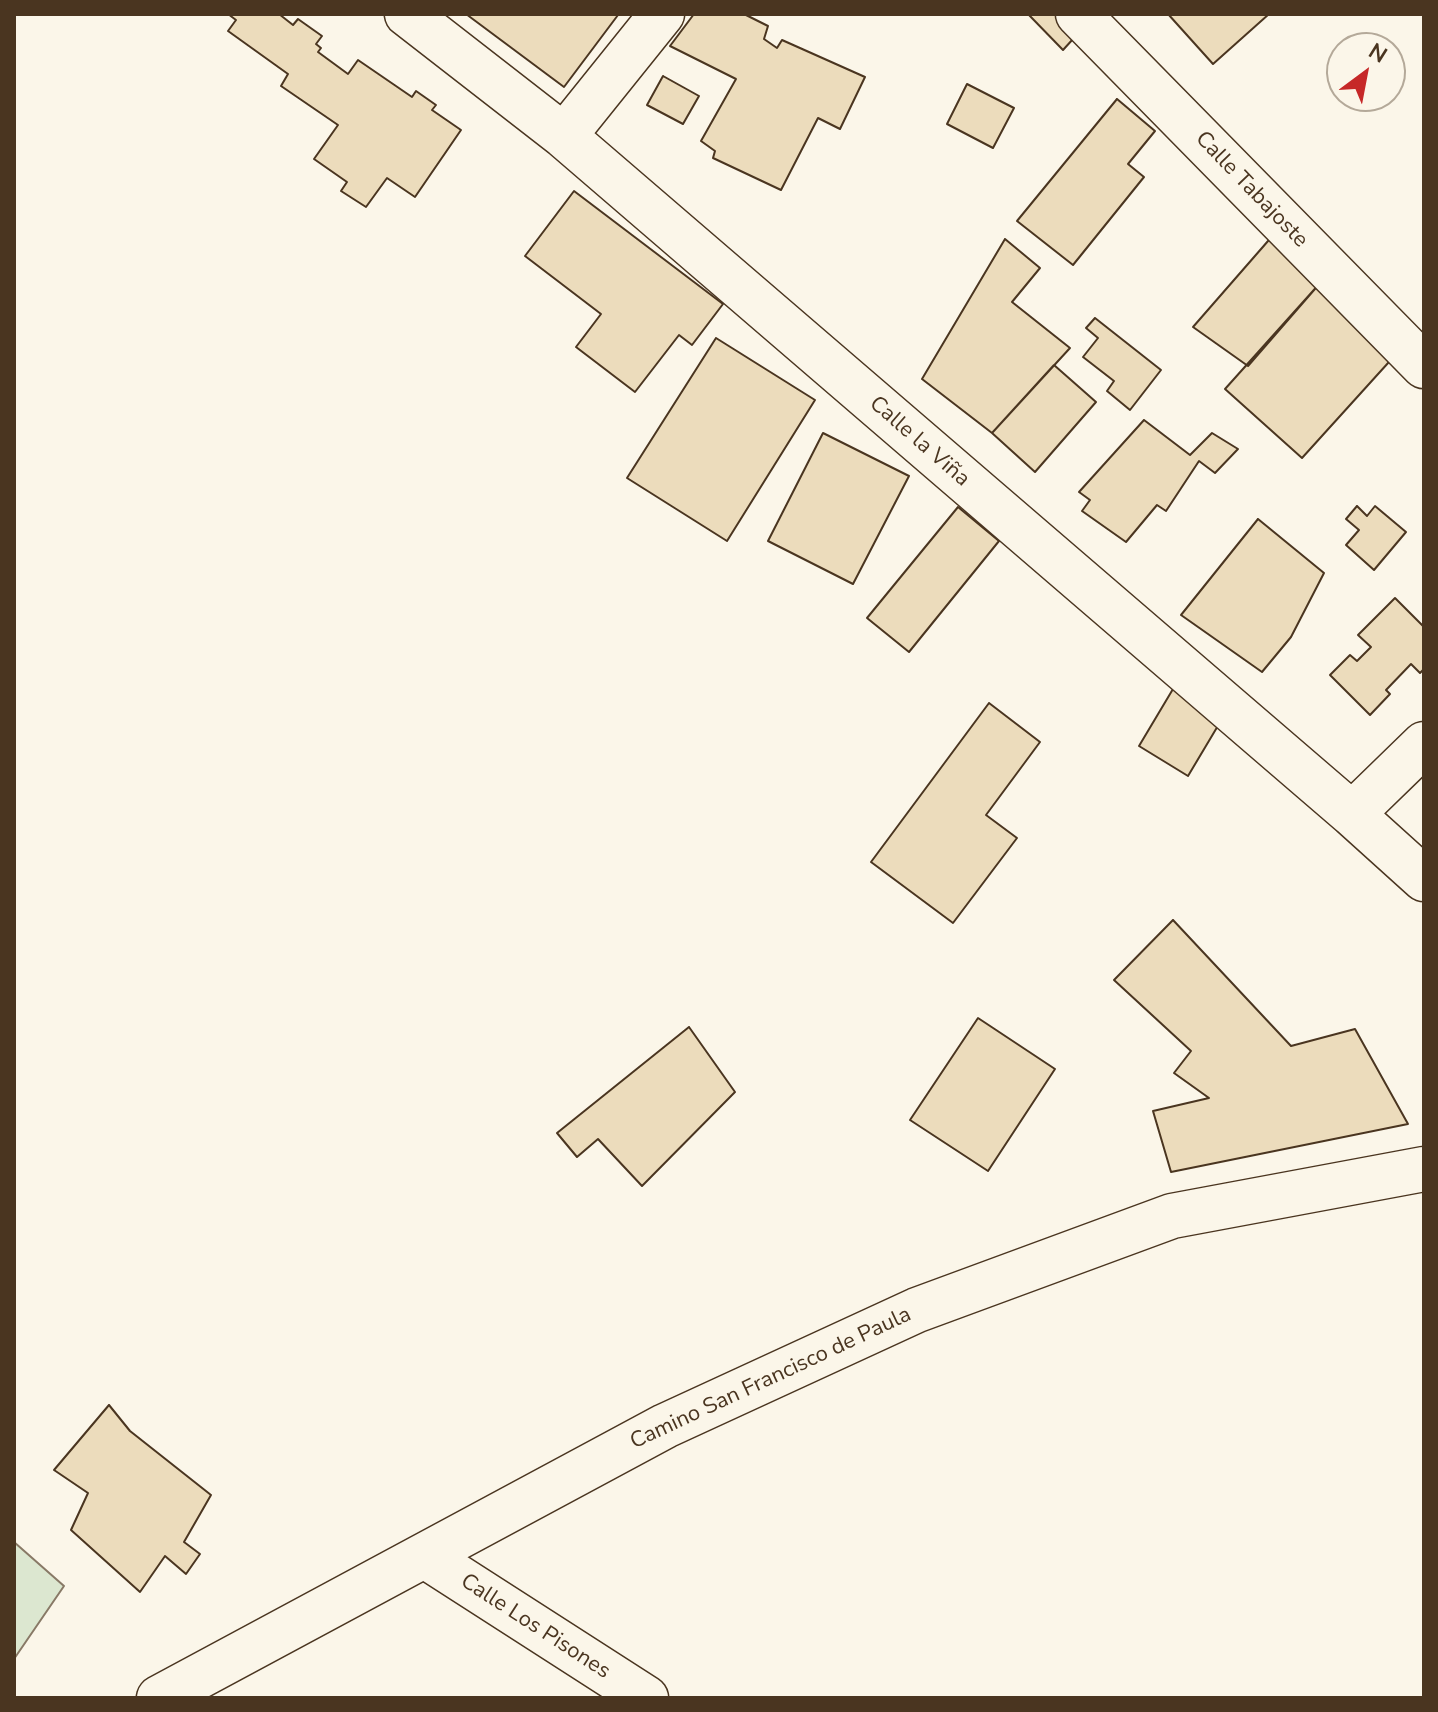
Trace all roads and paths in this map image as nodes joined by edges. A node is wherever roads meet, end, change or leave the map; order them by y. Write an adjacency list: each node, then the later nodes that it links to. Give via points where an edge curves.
1 (407, 14): 4 (street, Calle la Viña)
2 (662, 14): 4 (street)
3 (1078, 14): 5 (street, Calle Tabajoste)
4 (564, 136): 7 (street, Calle la Viña)
5 (1424, 366)
6 (1424, 744): 7 (street)
7 (1352, 814): 8 (street, Calle la Viña)
8 (1424, 879)
9 (1424, 1169): 10 (street, Camino San Francisco de Paula, via 1172,1216 917,1310 665,1426)
10 (425, 1556): 11 (street, Camino San Francisco de Paula); 12 (street, Calle Los Pisones)
11 (159, 1698)
12 (646, 1698)

